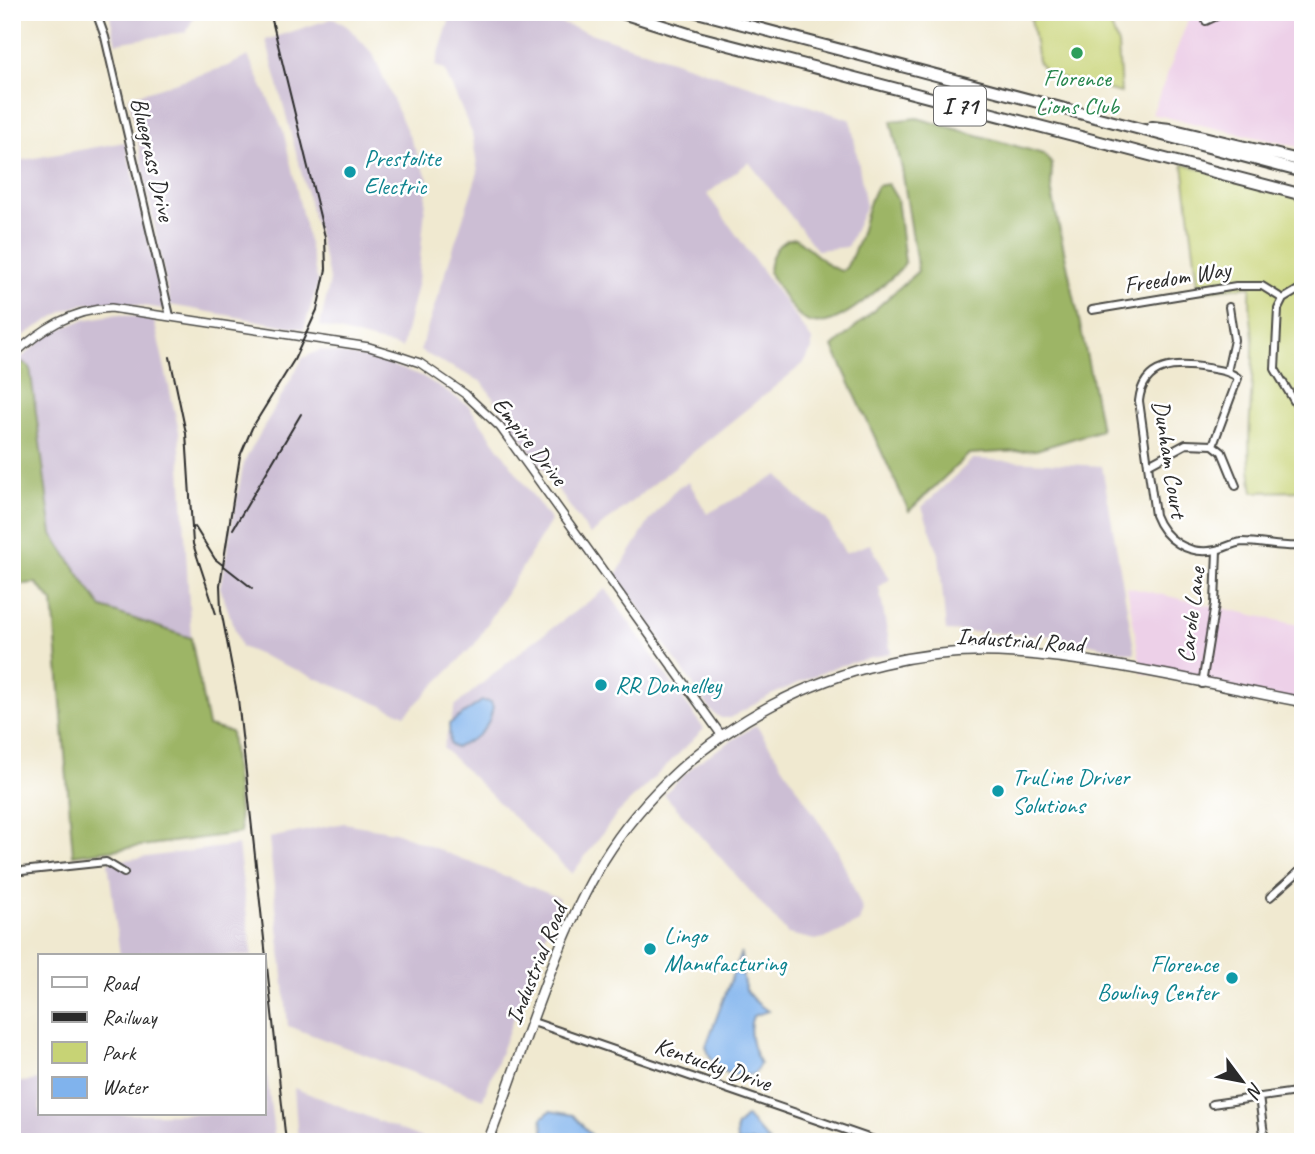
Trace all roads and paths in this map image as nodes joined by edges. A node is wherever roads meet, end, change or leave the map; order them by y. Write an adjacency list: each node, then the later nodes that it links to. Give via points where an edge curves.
1 (96, 12): 14 (street, Bluegrass Drive)
2 (619, 12): 9 (highway, I 71, via 698,37)
3 (697, 12): 6 (highway, I 71)
4 (1225, 12): 5 (street)
5 (1206, 21)
6 (1127, 126): 7 (highway, via 1170,129); 8 (highway, I 71)
7 (1303, 161)
8 (1303, 172)
9 (1303, 195)
10 (1303, 288): 11 (street)
11 (1283, 299): 13 (street, Freedom Way, via 1262,286 1236,286); 17 (street, via 1278,309 1275,369)
12 (1229, 307): 16 (street, via 1234,340)
13 (1092, 310)
14 (170, 316): 15 (street, Empire Drive, via 119,308 85,311 44,328); 25 (street, Empire Drive, via 369,347 420,363 466,394 505,433)
15 (14, 352)
16 (1227, 372): 18 (street, Dunham Court, via 1238,381); 19 (street, Dunham Court, via 1176,364 1159,369 1146,380 1139,401)
17 (1303, 416)
18 (1213, 445): 19 (street, via 1186,444); 20 (street, via 1222,452)
19 (1149, 464): 22 (street, Dunham Court, via 1161,531 1186,548)
20 (1237, 486)
21 (1303, 546): 22 (street, Dunham Court, via 1241,542)
22 (1217, 550): 23 (street, Carole Lane, via 1215,604)
23 (1202, 684): 24 (main road, Industrial Road); 25 (main road, Industrial Road, via 1052,657 945,654 872,666 821,682)
24 (1303, 702)
25 (722, 736): 30 (main road, Industrial Road, via 663,788 611,850 569,928)
26 (1303, 867): 29 (street)
27 (12, 872): 28 (street, via 106,862)
28 (124, 873)
29 (1270, 897)
30 (533, 1023): 34 (main road, Industrial Road); 35 (street, Kentucky Drive)
31 (1303, 1091): 32 (street)
32 (1259, 1097): 33 (street); 36 (street)
33 (1212, 1104)
34 (488, 1142)
35 (880, 1142)
36 (1265, 1142)

